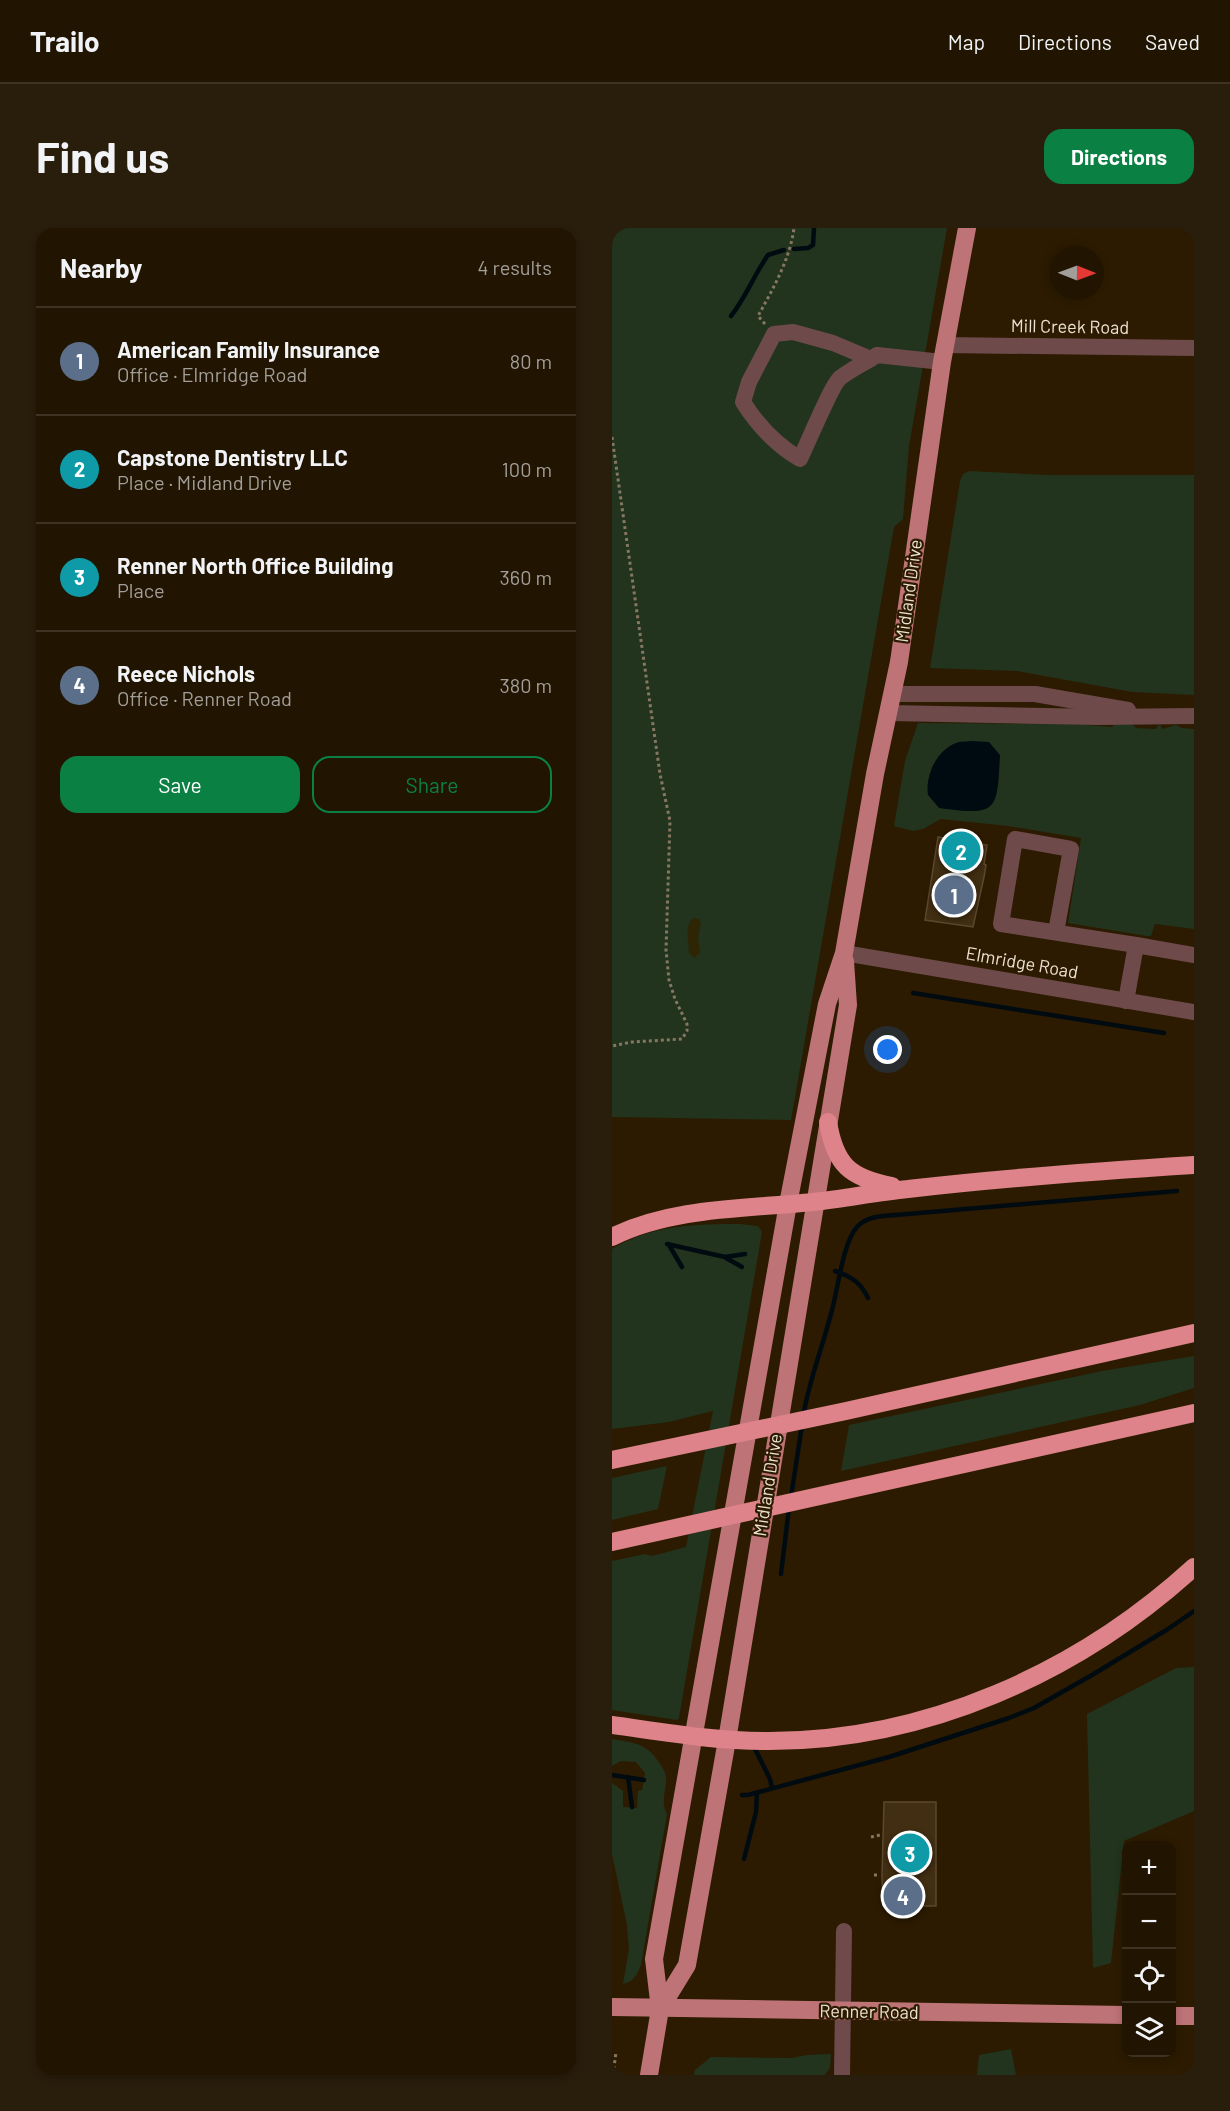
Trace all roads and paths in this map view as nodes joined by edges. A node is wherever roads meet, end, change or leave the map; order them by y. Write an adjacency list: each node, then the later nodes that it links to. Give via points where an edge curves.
1 (794, 228): 3 (path, via 780,273 758,316)
2 (967, 228): 5 (main road, Midland Drive)
3 (774, 334): 6 (street, via 793,332); 6 (street, via 742,402 756,424 800,459 838,379)
4 (1194, 348): 5 (street, Mill Creek Road)
5 (943, 353): 6 (street, Mill Creek Road, via 877,355); 8 (main road, Midland Drive)
6 (871, 359)
7 (612, 437): 18 (path, via 670,821 666,950 669,980 687,1031 682,1040)
8 (893, 694): 9 (main road, Midland Drive); 10 (street, via 1035,694)
9 (889, 713): 10 (street); 14 (main road, Midland Drive)
10 (1155, 716): 11 (street)
11 (1194, 716)
12 (1056, 932): 12 (street, via 1000,924 1015,839 1071,849); 13 (street)
13 (1136, 945): 15 (street); 16 (street)
14 (844, 953): 16 (street, Elmridge Road); 19 (main road, Midland Drive, via 848,1005); 23 (main road, Midland Drive, via 826,1004)
15 (1194, 955)
16 (1126, 1001): 17 (street, Elmridge Road)
17 (1194, 1012)
18 (612, 1046)
19 (828, 1122): 21 (highway, via 837,1156 853,1174 870,1182); 22 (main road, Midland Drive)
20 (1194, 1165): 21 (highway)
21 (908, 1189): 22 (highway)
22 (815, 1202): 23 (highway); 32 (main road, Midland Drive)
23 (788, 1204): 24 (highway, via 662,1218); 31 (main road, Midland Drive)
24 (612, 1237)
25 (1194, 1333): 27 (highway)
26 (1194, 1413): 28 (highway)
27 (612, 1460)
28 (612, 1542)
29 (1194, 1567): 32 (highway, via 1166,1593 1102,1639 1041,1674 969,1705 854,1733 812,1739)
30 (612, 1725): 31 (highway)
31 (693, 1737): 32 (highway); 39 (main road, Midland Drive, via 654,1959)
32 (727, 1740): 39 (main road, Midland Drive, via 687,1965)
33 (880, 1835): 34 (path)
34 (871, 1837)
35 (874, 1875): 36 (path)
36 (880, 1875)
37 (844, 1931): 40 (street)
38 (612, 2007): 39 (main road, Renner Road)
39 (660, 2009): 40 (main road, Renner Road); 46 (main road, Midland Drive)
40 (844, 2012): 41 (main road, Renner Road); 47 (street)
41 (1122, 2015)
42 (1176, 2016): 43 (main road)
43 (1194, 2016)
44 (616, 2052): 45 (path)
45 (613, 2075)
46 (649, 2075)
47 (842, 2075)

